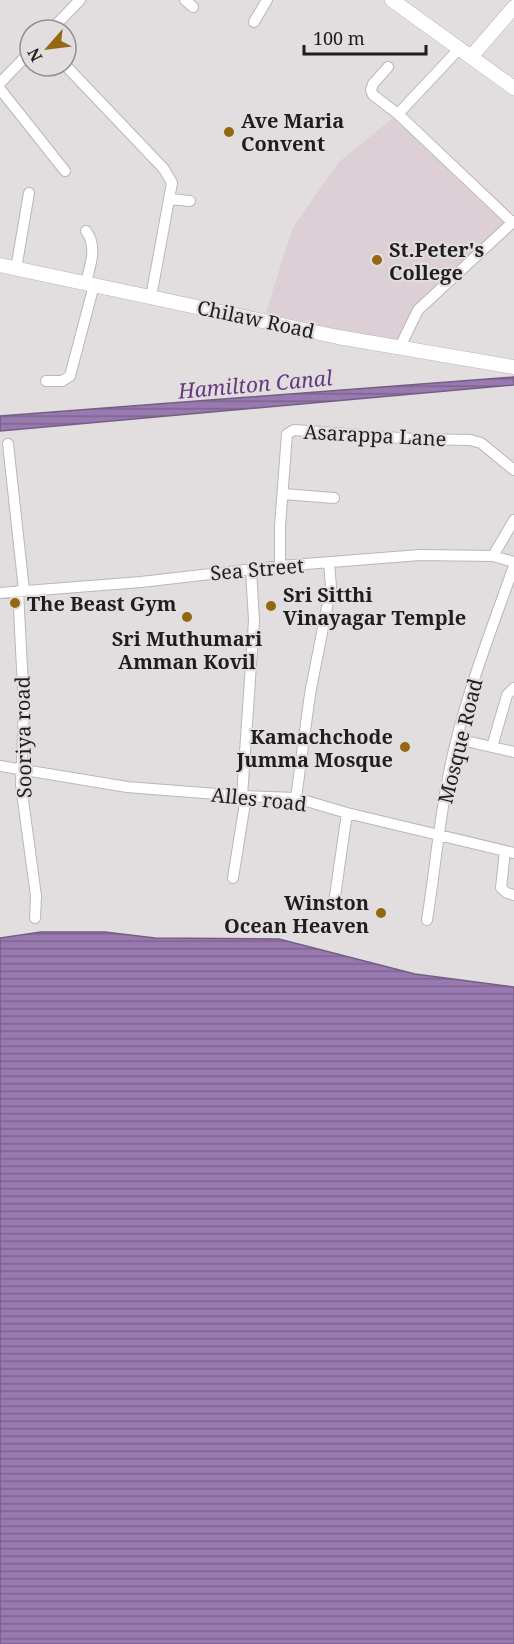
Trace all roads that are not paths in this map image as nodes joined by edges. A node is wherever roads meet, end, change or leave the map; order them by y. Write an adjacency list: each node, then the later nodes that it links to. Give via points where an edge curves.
1 (80, 0): 5 (street)
2 (267, 0): 6 (street)
3 (392, 0): 7 (main road)
4 (514, 7): 7 (main road)
5 (63, 18)
6 (254, 22)
7 (465, 53): 12 (main road); 14 (street)
8 (18, 64): 11 (street)
9 (388, 67): 14 (street, via 371,90)
10 (77, 78): 17 (street, via 164,169 172,183)
11 (0, 83)
12 (514, 88)
13 (0, 89): 15 (street)
14 (398, 114): 19 (street)
15 (65, 171)
16 (29, 193): 22 (street)
17 (170, 199): 18 (street); 24 (street)
18 (190, 201)
19 (513, 222): 25 (street, via 418,310)
20 (87, 231): 23 (street, via 93,249)
21 (0, 265): 22 (main road, Chilaw Road)
22 (16, 269): 23 (main road, Chilaw Road)
23 (90, 284): 24 (main road, Chilaw Road); 27 (street, via 70,376 62,381)
24 (151, 297): 25 (main road, Chilaw Road)
25 (399, 349): 26 (main road, Chilaw Road)
26 (514, 367)
27 (46, 381)
28 (8, 444): 38 (street, Sooriya road)
29 (514, 470): 30 (street, Asarappa Lane, via 481,443 470,440 412,440 294,430 287,434)
30 (283, 494): 31 (street); 36 (street, Asarappa Lane)
31 (334, 498)
32 (514, 520): 33 (street)
33 (493, 556): 34 (street, Sea Street, via 420,555); 35 (street, Sea Street)
34 (329, 563): 36 (street, Sea Street); 47 (street, via 331,587 309,694)
35 (514, 564): 41 (street, Mosque Road, via 471,686)
36 (280, 566): 37 (street, Sea Street)
37 (251, 569): 38 (street, Sea Street); 46 (street, via 254,621)
38 (21, 591): 39 (street, Sea Street); 45 (street, Sooriya road)
39 (0, 593)
40 (514, 688): 42 (street, via 507,695)
41 (457, 739): 42 (street); 49 (street, Mosque Road)
42 (492, 747): 43 (street)
43 (514, 752)
44 (0, 766): 45 (street, Alles road)
45 (23, 769): 46 (street, Alles road, via 127,787); 54 (street, Sooriya road, via 21,785 36,896)
46 (242, 796): 47 (street, Alles road); 51 (street, via 245,803)
47 (296, 798): 48 (street, Alles road)
48 (347, 813): 49 (street, Alles road); 53 (street)
49 (440, 836): 50 (street, Alles road); 55 (street, Mosque Road)
50 (510, 852): 52 (street, via 501,888)
51 (233, 878)
52 (514, 895)
53 (334, 903)
54 (35, 918)
55 (427, 920)

